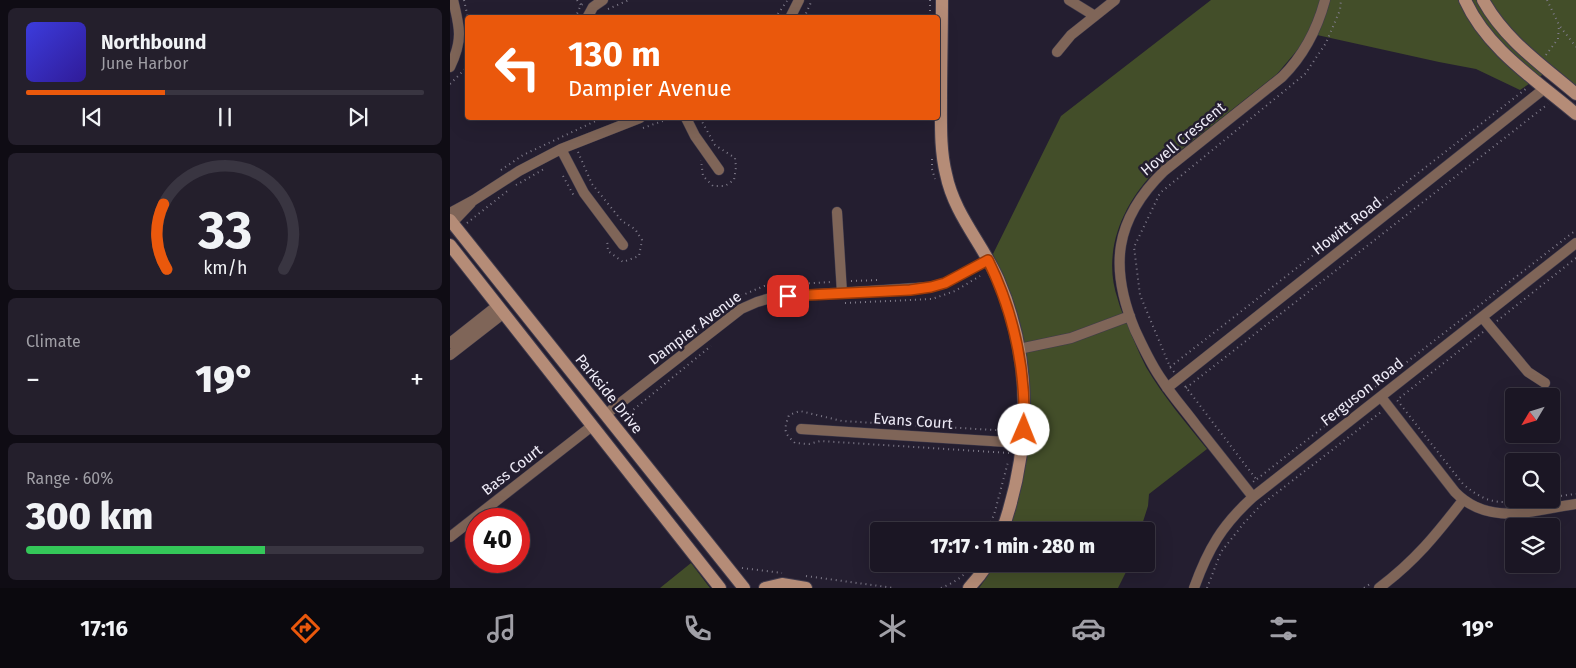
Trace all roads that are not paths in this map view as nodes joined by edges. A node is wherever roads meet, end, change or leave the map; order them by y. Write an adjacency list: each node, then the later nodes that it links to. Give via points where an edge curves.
1 (453, 0): 14 (street, via 460,35 458,50)
2 (603, 0): 10 (street)
3 (799, 0): 11 (street)
4 (942, 0): 29 (street, via 941,132 945,174 952,197)
5 (1069, 0): 12 (street)
6 (1115, 0): 12 (street)
7 (1325, 0): 33 (street, Hovell Crescent, via 1316,28 1295,64 1164,171 1133,210 1126,226 1119,261 1123,295)
8 (1465, 0): 16 (street, via 1494,44)
9 (1483, 0): 15 (street, via 1513,41)
10 (587, 4)
11 (792, 15)
12 (1095, 16): 13 (street, via 1071,35)
13 (1057, 52)
14 (450, 67)
15 (1555, 76): 16 (street); 17 (street)
16 (1545, 88): 18 (street); 38 (street, Howitt Road)
17 (1576, 94)
18 (1576, 114)
19 (627, 120): 21 (street)
20 (687, 120): 23 (street)
21 (614, 122): 22 (street)
22 (561, 148): 25 (street, via 474,200); 28 (street, via 584,193)
23 (719, 170)
24 (837, 212): 30 (street)
25 (451, 220): 31 (street, Parkside Drive)
26 (1576, 243): 34 (street, Ferguson Road)
27 (450, 245): 32 (street)
28 (623, 245)
29 (983, 263): 30 (street, Dampier Avenue, via 931,287); 36 (street, via 1007,304)
30 (842, 298): 40 (street, Dampier Avenue, via 774,298 749,305)
31 (513, 300): 32 (street); 40 (street, Parkside Drive)
32 (501, 309): 35 (street); 41 (street)
33 (1130, 316): 36 (street, via 1071,338); 38 (street, Hovell Crescent, via 1145,352)
34 (1482, 316): 37 (street, via 1528,372); 39 (street, Ferguson Road)
35 (452, 348)
36 (1019, 349): 43 (street, via 1023,382)
37 (1545, 383)
38 (1167, 388): 44 (street, Hovell Crescent)
39 (1377, 399): 44 (street, Ferguson Road); 45 (street)
40 (605, 415): 41 (street); 51 (street, Parkside Drive)
41 (592, 426): 48 (street, Bass Court); 50 (street)
42 (801, 429): 43 (street, Evans Court)
43 (1016, 442): 47 (street, via 1016,486)
44 (1249, 493): 55 (street, Ferguson Road, via 1219,533)
45 (1463, 500): 46 (street, via 1491,513 1508,514); 56 (street, via 1420,554)
46 (1576, 504)
47 (1005, 522)
48 (450, 538)
49 (983, 572): 54 (street)
50 (720, 588)
51 (744, 588)
52 (765, 588): 53 (street, via 782,584)
53 (806, 588)
54 (969, 588)
55 (1194, 588)
56 (1379, 588)

